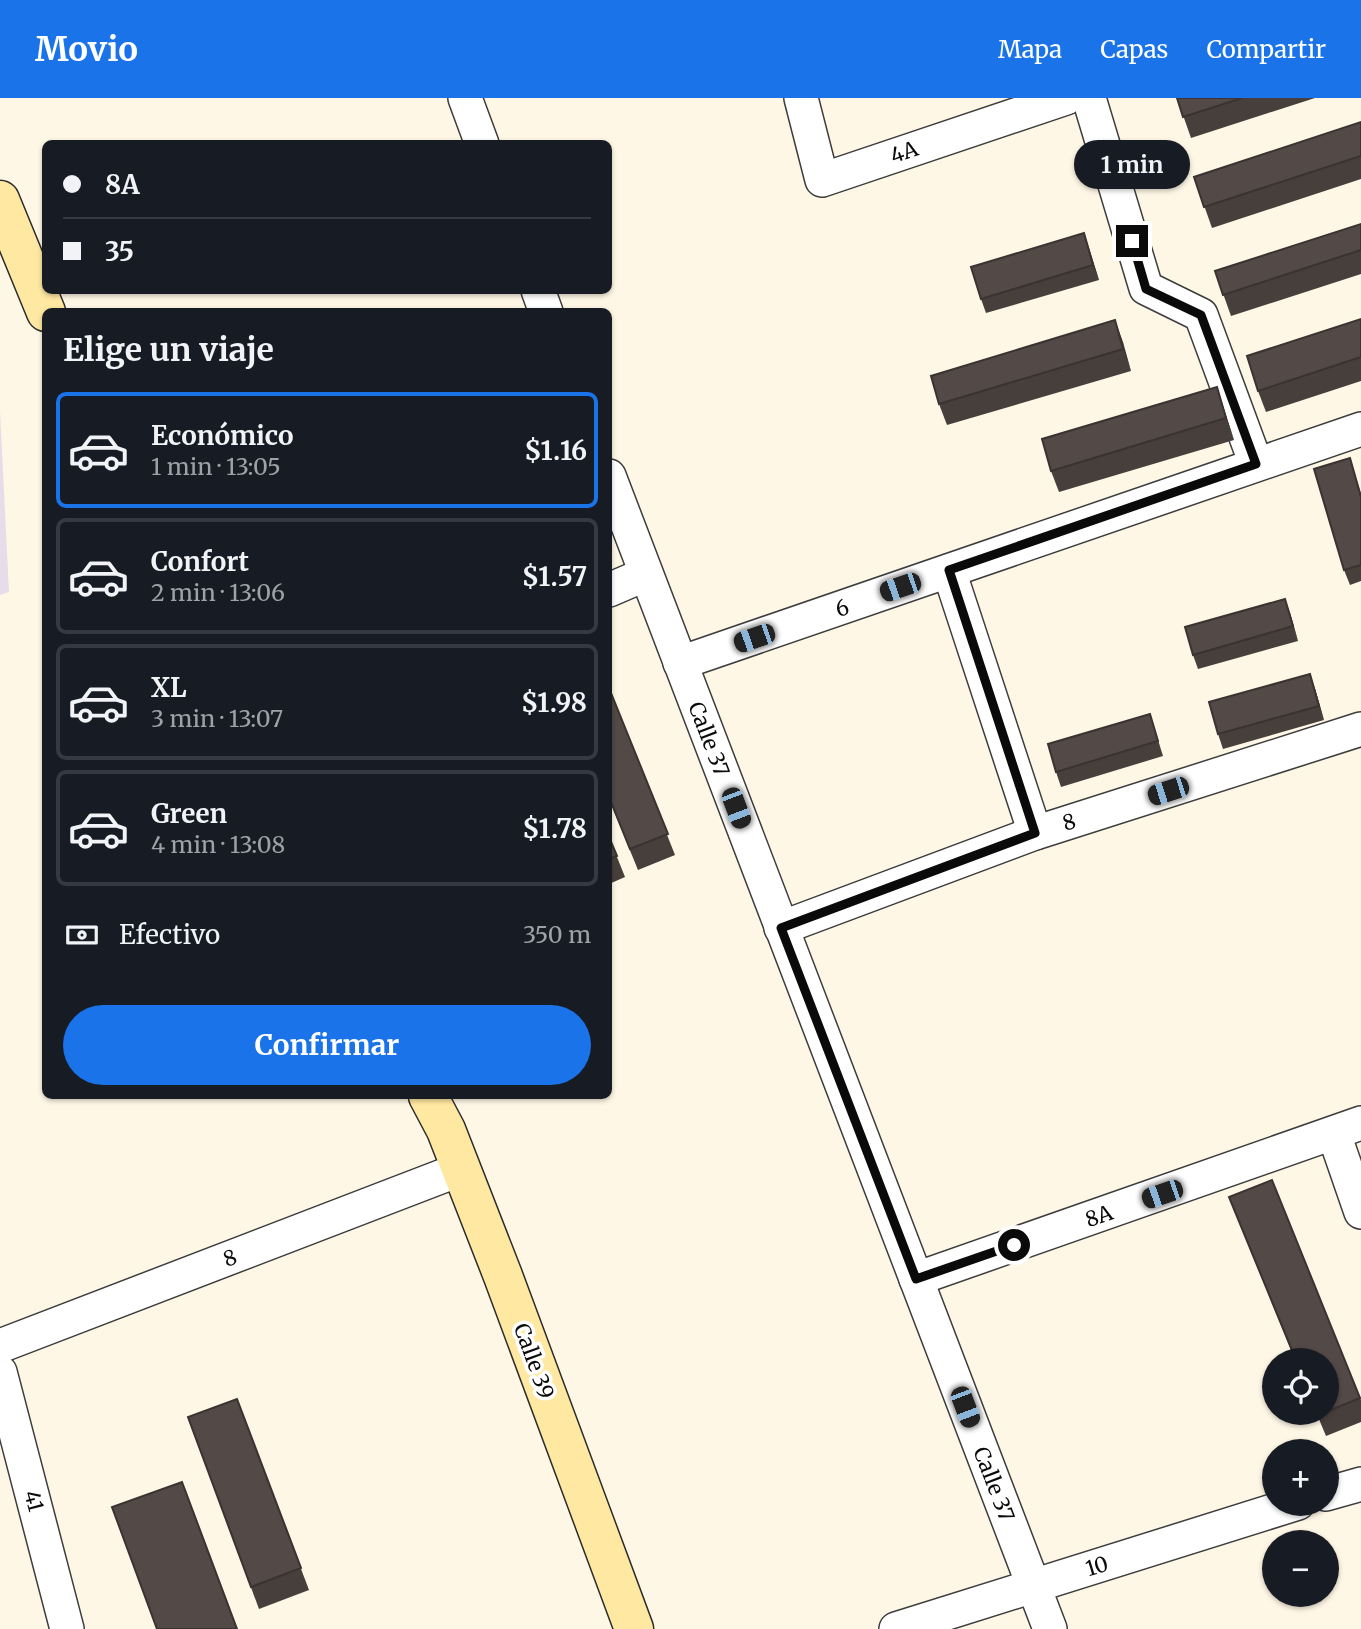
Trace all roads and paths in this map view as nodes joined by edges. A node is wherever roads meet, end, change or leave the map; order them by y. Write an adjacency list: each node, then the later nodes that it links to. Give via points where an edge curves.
1 (465, 98): 5 (street)
2 (801, 98): 3 (street, 4A, via 822,180)
3 (1066, 98)
4 (1089, 98): 9 (street, via 1146,289 1201,315)
5 (481, 140)
6 (0, 200): 7 (street)
7 (44, 308)
8 (1361, 429): 9 (street, 6)
9 (1256, 464): 11 (street, 6)
10 (612, 484): 12 (street, Calle 37)
11 (949, 570): 14 (street, 6); 16 (street)
12 (646, 574): 13 (street); 14 (street, Calle 37)
13 (612, 589)
14 (680, 663): 17 (street, Calle 37)
15 (1361, 729): 16 (street, 8)
16 (1035, 833): 17 (street, 8)
17 (781, 928): 22 (street, Calle 37)
18 (430, 1099): 20 (street, Calle 39)
19 (1348, 1128): 21 (street); 22 (street, 8A)
20 (461, 1169): 23 (street, 8); 30 (street, Calle 39)
21 (1361, 1212)
22 (916, 1279): 28 (street, Calle 37)
23 (0, 1346)
24 (0, 1372): 29 (street, 41)
25 (1361, 1484): 26 (street)
26 (1339, 1490)
27 (1262, 1514): 28 (street, 10)
28 (1033, 1586): 31 (street, 10); 32 (street, Calle 37)
29 (67, 1629)
30 (634, 1629)
31 (896, 1629)
32 (1050, 1629)

